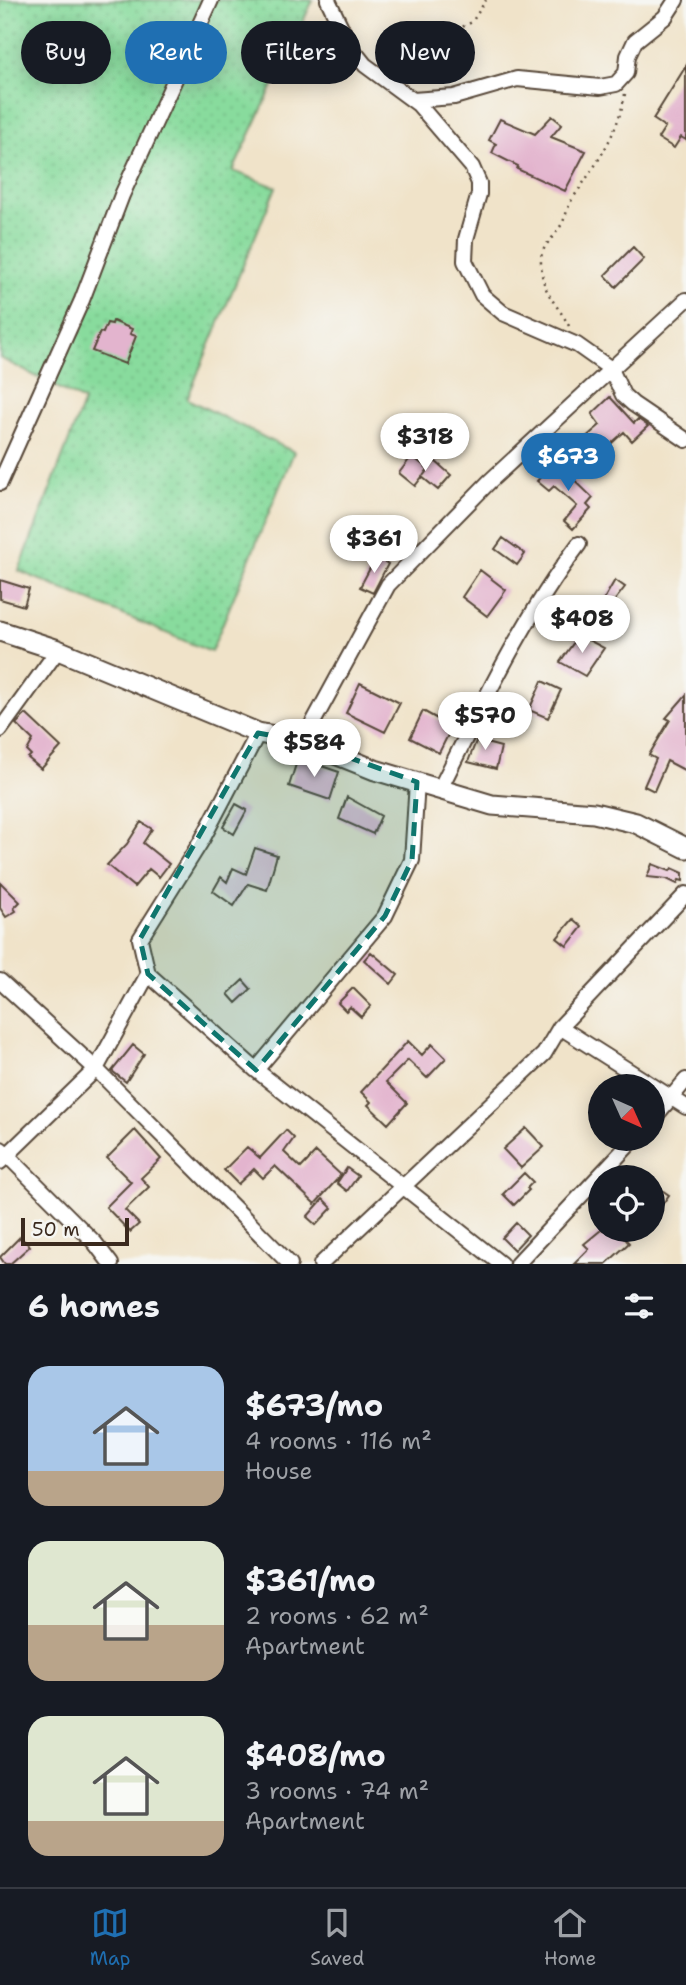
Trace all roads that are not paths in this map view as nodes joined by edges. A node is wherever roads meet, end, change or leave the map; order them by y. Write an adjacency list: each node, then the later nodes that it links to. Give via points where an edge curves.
1 (211, 0): 8 (street)
2 (328, 0): 4 (street, via 350,46 371,70)
3 (677, 1): 4 (street, via 635,41 626,73 616,84 600,87 517,79 454,97)
4 (413, 100): 6 (street, via 458,147 479,183 466,239 466,261 482,295 503,313 580,348)
5 (686, 300): 6 (street)
6 (611, 369): 7 (street, via 633,404); 14 (street, via 490,481 388,585)
7 (686, 440)
8 (0, 483)
9 (579, 544): 16 (street, via 503,663)
10 (0, 631): 11 (street)
11 (58, 650): 12 (street); 13 (street)
12 (0, 730)
13 (258, 733): 14 (street); 19 (street, via 202,840 140,939)
14 (303, 741): 15 (street)
15 (417, 782): 16 (street); 23 (street, via 412,860 385,916)
16 (440, 789): 17 (street, via 492,805 594,813 636,823)
17 (686, 848)
18 (686, 894): 21 (street)
19 (148, 974): 22 (street); 23 (street)
20 (0, 981): 22 (street)
21 (560, 1027): 25 (street); 30 (street, via 544,1054)
22 (96, 1069): 29 (street); 32 (street)
23 (256, 1070): 30 (street)
24 (686, 1080): 25 (street)
25 (672, 1099): 26 (street); 27 (street)
26 (665, 1106)
27 (686, 1107)
28 (622, 1152): 35 (street)
29 (2, 1155): 31 (street, via 95,1243)
30 (402, 1187): 33 (street); 34 (street)
31 (111, 1264)
32 (290, 1264)
33 (321, 1264)
34 (501, 1264)
35 (517, 1264)

